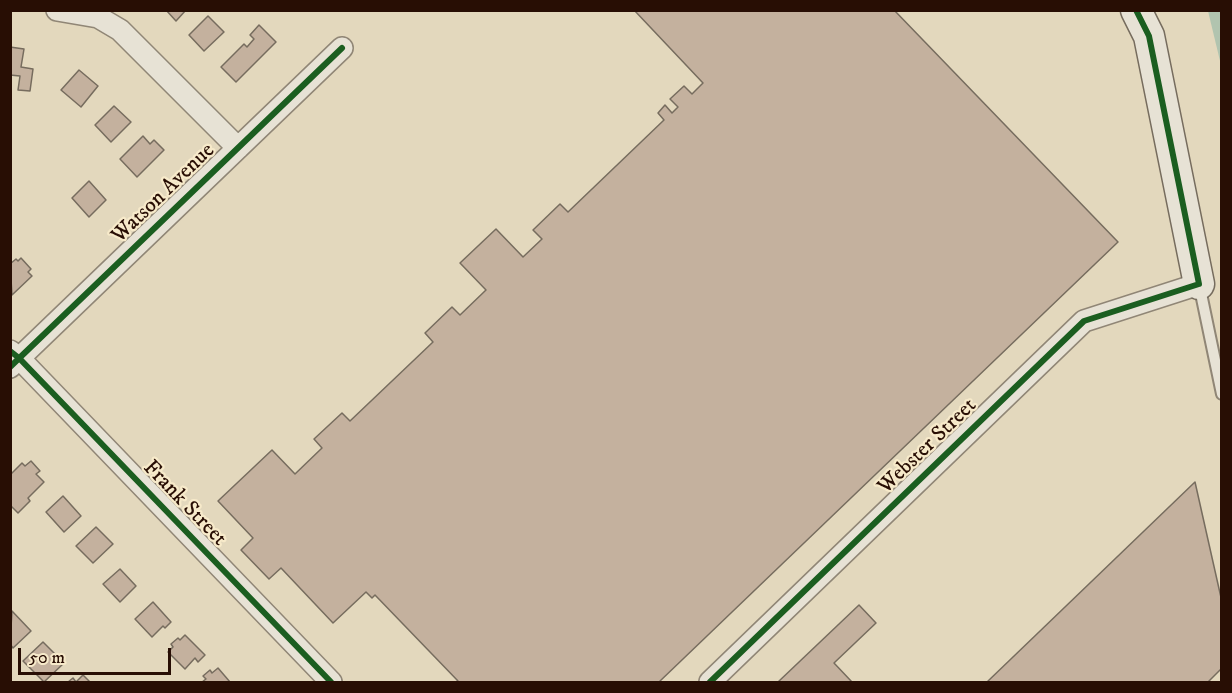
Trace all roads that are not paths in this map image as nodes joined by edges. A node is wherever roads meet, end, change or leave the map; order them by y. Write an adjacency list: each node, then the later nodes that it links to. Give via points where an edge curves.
1 (57, 10): 4 (street, via 98,17 120,30)
2 (1136, 10): 5 (street, via 1149,36)
3 (342, 48): 4 (street, Watson Avenue)
4 (238, 148): 6 (street, Watson Avenue)
5 (1199, 284): 7 (lane); 9 (street, Webster Street, via 1084,321)
6 (13, 359): 8 (street, Frank Street)
7 (1221, 394)
8 (331, 682)
9 (710, 682)

